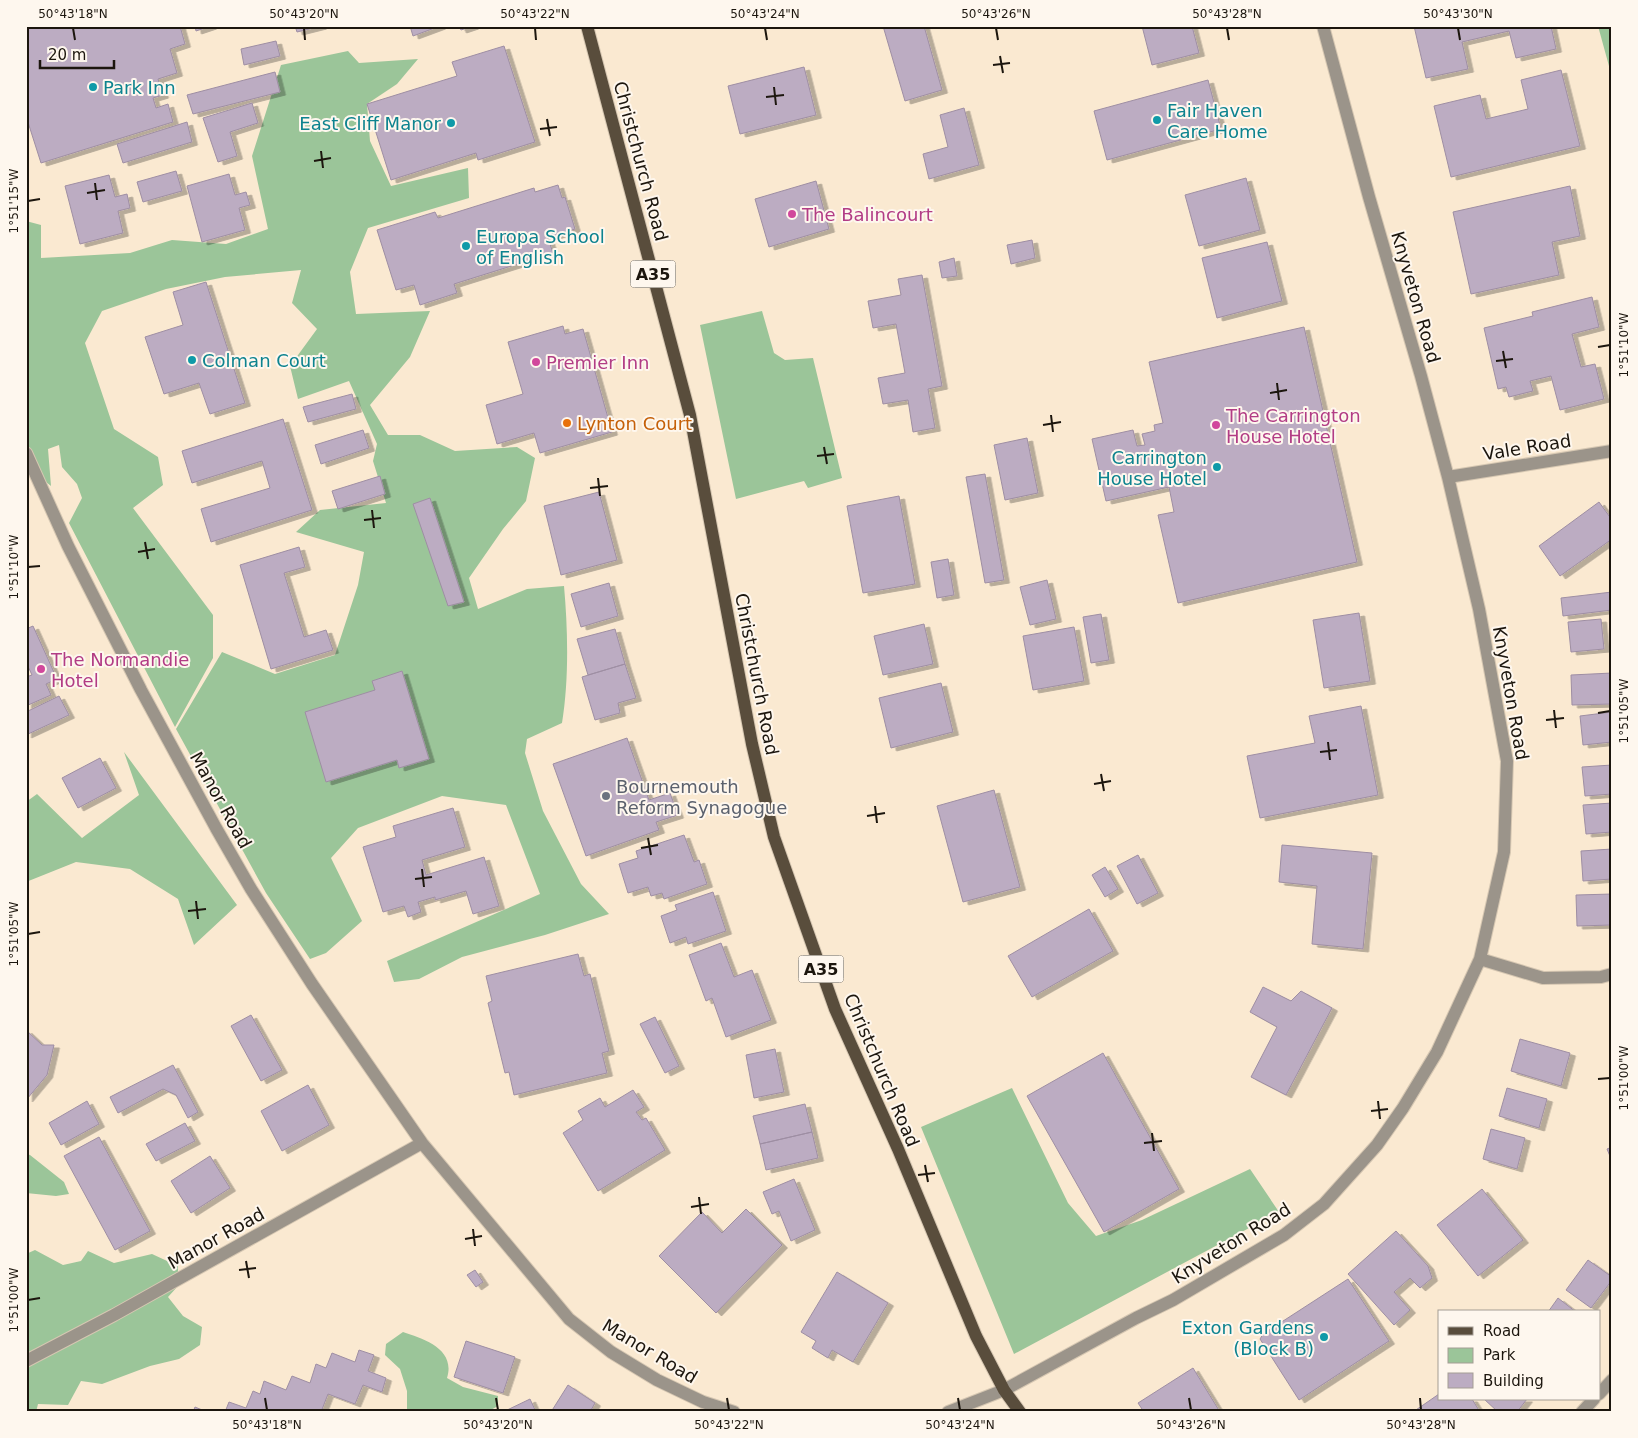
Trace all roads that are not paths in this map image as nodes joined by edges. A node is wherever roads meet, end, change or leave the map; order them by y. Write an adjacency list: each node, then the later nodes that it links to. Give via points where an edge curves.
1 (587, 26): 11 (main road, Christchurch Road / A35, via 690,415 752,744 774,837 835,1009 976,1336)
2 (1324, 26): 5 (street, Knyveton Road)
3 (1612, 451): 5 (street, Vale Road)
4 (26, 453): 8 (street, Manor Road, via 68,546 141,690 251,889)
5 (1448, 477): 6 (street, Knyveton Road, via 1479,609 1507,761 1504,852)
6 (1480, 959): 7 (street, via 1542,978); 11 (street, Knyveton Road, via 1437,1052 1403,1108 1377,1145 1324,1204 1284,1235 1180,1296)
7 (1612, 974)
8 (422, 1143): 9 (street, Manor Road); 14 (street, Manor Road, via 569,1320 611,1352 657,1380 703,1402)
9 (26, 1361)
10 (1612, 1380): 12 (street)
11 (1004, 1390): 15 (street); 16 (main road, Christchurch Road / A35)
12 (1600, 1393)
13 (1593, 1400): 17 (street)
14 (734, 1412)
15 (948, 1412)
16 (1020, 1412)
17 (1582, 1412)

